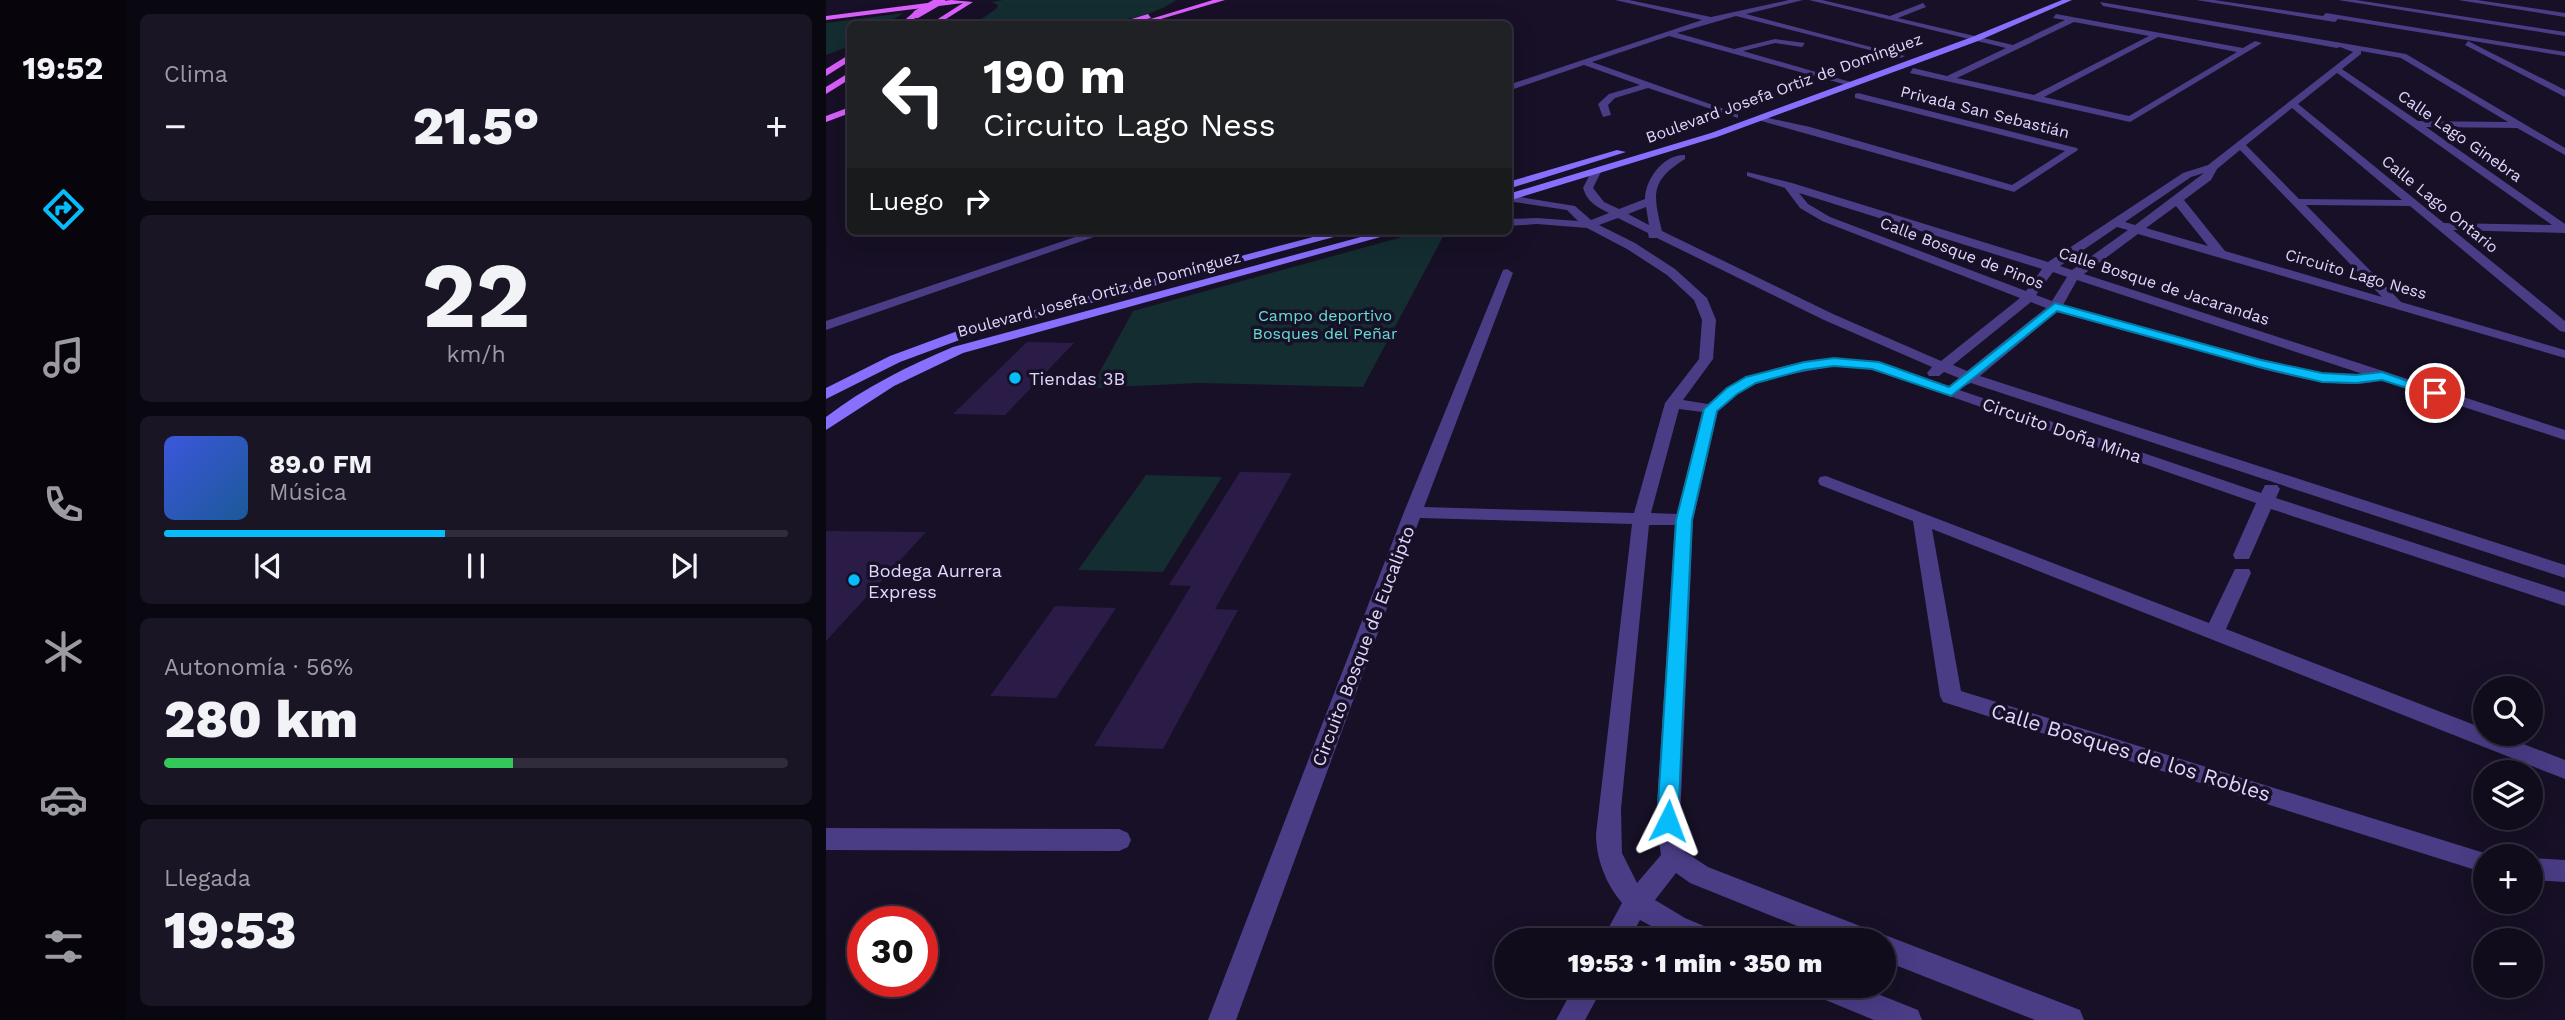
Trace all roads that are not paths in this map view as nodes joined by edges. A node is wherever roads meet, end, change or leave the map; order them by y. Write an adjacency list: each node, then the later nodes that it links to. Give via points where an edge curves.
1 (919, 0): 22 (main road)
2 (941, 0): 31 (main road, bridge)
3 (970, 0): 22 (main road); 32 (main road)
4 (1187, 0): 33 (main road)
5 (1221, 0): 34 (main road)
6 (1619, 0): 30 (street)
7 (1753, 0): 17 (street)
8 (1799, 0): 17 (street)
9 (1813, 0): 26 (street)
10 (2046, 0): 37 (street, Boulevard Josefa Ortiz de Domínguez)
11 (2068, 0): 37 (street, Boulevard Josefa Ortiz de Domínguez)
12 (2200, 0): 27 (street)
13 (2260, 0): 27 (street, via 2321,7 2311,14)
14 (2348, 0): 27 (street); 36 (street)
15 (2462, 0): 24 (street)
16 (2103, 4): 21 (street)
17 (1772, 5): 23 (street)
18 (1923, 5): 26 (street)
19 (2171, 6): 21 (street)
20 (826, 11): 22 (main road)
21 (2146, 11): 40 (street)
22 (846, 13): 28 (main road)
23 (1733, 13): 30 (street); 51 (street)
24 (2565, 15)
25 (2056, 16): 29 (street)
26 (1891, 18): 37 (street)
27 (2326, 18): 39 (street); 40 (street); 41 (street, via 2339,24)
28 (826, 19)
29 (2074, 19): 38 (street); 45 (street)
30 (1709, 20): 35 (street)
31 (907, 21)
32 (941, 21)
33 (1130, 21)
34 (1148, 21)
35 (1667, 33): 47 (street); 54 (street)
36 (2565, 34)
37 (1967, 35): 45 (street); 51 (street, Boulevard Josefa Ortiz de Domínguez); 62 (street, Boulevard Josefa Ortiz de Domínguez)
38 (2156, 35): 48 (street); 68 (street)
39 (2456, 37): 49 (street); 66 (street)
40 (2301, 38): 41 (street)
41 (2324, 42): 44 (street); 52 (street)
42 (2258, 43): 48 (street)
43 (1802, 45): 47 (street, via 1775,41)
44 (2349, 46): 52 (street, via 2358,52); 80 (street, via 2403,56)
45 (2019, 47): 60 (street)
46 (847, 51): 50 (main road)
47 (1734, 51): 59 (street)
48 (2245, 51): 68 (street, via 2130,120)
49 (2565, 54)
50 (838, 55)
51 (1901, 56): 59 (street, Boulevard Josefa Ortiz de Domínguez)
52 (2353, 57): 55 (street)
53 (847, 60): 57 (main road)
54 (1583, 62): 63 (street); 64 (street)
55 (2337, 69): 70 (street); 79 (street, Calle Lago Ginebra)
56 (1913, 71): 60 (street)
57 (826, 73)
58 (847, 78): 65 (main road)
59 (1835, 79): 61 (street, Boulevard Josefa Ortiz de Domínguez); 62 (street)
60 (1948, 79): 68 (street)
61 (1822, 83)
62 (1850, 83): 71 (street, Boulevard Josefa Ortiz de Domínguez)
63 (1649, 85): 74 (street, via 1612,96 1603,104); 75 (street)
64 (1512, 87)
65 (826, 91)
66 (2565, 94)
67 (1858, 96): 76 (street, Privada San Sebastián, via 2073,150 2014,189)
68 (2034, 99)
69 (1770, 102): 71 (street)
70 (2294, 105): 82 (street); 97 (street, Calle Lago Ontario)
71 (1788, 107): 76 (street, Boulevard Josefa Ortiz de Domínguez)
72 (847, 111): 77 (main road)
73 (1746, 111): 75 (street, Boulevard Josefa Ortiz de Domínguez)
74 (1606, 115)
75 (1735, 116): 78 (street, Boulevard Josefa Ortiz de Domínguez)
76 (1764, 117): 84 (street, Boulevard Josefa Ortiz de Domínguez)
77 (826, 119)
78 (1723, 120)
79 (2415, 124): 80 (street); 104 (street, Calle Lago Ginebra)
80 (2522, 125): 85 (street)
81 (1651, 143): 84 (street)
82 (2240, 145): 87 (street); 96 (street)
83 (1638, 147): 90 (street, Boulevard Josefa Ortiz de Domínguez)
84 (1665, 150): 88 (street, Boulevard Josefa Ortiz de Domínguez)
85 (2565, 152)
86 (1681, 157): 95 (street, via 1651,182)
87 (2212, 167): 94 (street, via 2207,178); 99 (street, via 2186,175)
88 (1597, 172): 92 (street, Boulevard Josefa Ortiz de Domínguez); 98 (street, Circuito Doña Mina, via 1588,188 1591,196)
89 (1751, 174): 91 (street, Calle Bosque de Jacarandas)
90 (1512, 185)
91 (1788, 185): 111 (street, Calle Bosque de Jacarandas); 115 (street, Calle Bosque de Pinos, via 1804,206 1826,219)
92 (1512, 197)
93 (1512, 198): 101 (street, via 1562,204)
94 (2178, 199): 103 (street); 110 (street)
95 (1650, 201): 98 (street); 105 (street)
96 (2297, 202): 97 (street); 116 (street)
97 (2414, 203): 102 (street, Calle Lago Ontario)
98 (1618, 214): 101 (street); 105 (street, Circuito Doña Mina)
99 (2115, 222): 103 (street, Circuito Lago Ness); 111 (street)
100 (1512, 223): 101 (street)
101 (1589, 225): 109 (street)
102 (2442, 226): 104 (street); 120 (street, Calle Lago Ontario)
103 (2138, 229): 110 (street, Circuito Lago Ness); 113 (street)
104 (2565, 229)
105 (1657, 233): 109 (street); 123 (street, Circuito Doña Mina, via 1826,317)
106 (1093, 235): 118 (street)
107 (1337, 235): 114 (street, Boulevard Josefa Ortiz de Domínguez)
108 (1379, 235): 114 (street, Boulevard Josefa Ortiz de Domínguez)
109 (1631, 246): 129 (street, via 1700,298 1709,320 1706,359)
110 (2220, 253): 116 (street, Circuito Lago Ness)
111 (2050, 267): 113 (street, Calle Bosque de Jacarandas); 115 (street)
112 (1507, 273): 136 (street, Circuito Bosque de Eucalipto)
113 (2074, 275): 117 (street); 124 (street, Calle Bosque de Jacarandas)
114 (1162, 287): 119 (street, Boulevard Josefa Ortiz de Domínguez); 121 (street, Boulevard Josefa Ortiz de Domínguez)
115 (2028, 298): 117 (street, Calle Bosque de Pinos); 123 (street)
116 (2397, 304): 122 (street, Circuito Lago Ness)
117 (2055, 307): 124 (street, Calle Bosque de Pinos, via 2322,377); 125 (street)
118 (826, 326)
119 (986, 326): 121 (street); 128 (street, Boulevard Josefa Ortiz de Domínguez, via 909,353)
120 (2565, 328)
121 (994, 339): 131 (street, Boulevard Josefa Ortiz de Domínguez, via 914,369 863,396)
122 (2565, 354)
123 (1942, 367): 125 (street, Circuito Doña Mina); 126 (street)
124 (2382, 376): 132 (street, Calle Bosque de Jacarandas)
125 (1969, 377): 127 (street); 133 (street, Circuito Doña Mina)
126 (1922, 382): 127 (street, Circuito Doña Mina); 130 (street, Circuito Doña Mina, via 1874,365 1834,362 1751,380)
127 (1951, 392): 135 (street, Circuito Doña Mina)
128 (826, 394)
129 (1673, 403): 130 (street); 138 (street)
130 (1711, 409): 139 (street)
131 (826, 425)
132 (2565, 435)
133 (2276, 476): 135 (street); 140 (street, Circuito Doña Mina)
134 (1826, 481): 137 (street)
135 (2266, 500): 141 (street, Circuito Doña Mina); 142 (street)
136 (1413, 512): 138 (street); 157 (street, Circuito Bosque de Eucalipto)
137 (1921, 517): 142 (street); 147 (street, Calle Bosques de los Robles, via 1951,696)
138 (1641, 519): 139 (street); 150 (street, via 1609,809 1610,857)
139 (1684, 520): 146 (street, via 1668,821)
140 (2565, 572)
141 (2565, 599)
142 (2215, 632): 143 (street)
143 (2565, 770)
144 (826, 839): 145 (street)
145 (1119, 840)
146 (1674, 858): 150 (street); 153 (street, via 1699,875)
147 (2473, 858)
148 (2543, 870): 149 (street)
149 (2565, 871)
150 (1636, 903): 151 (street); 152 (street)
151 (1622, 928)
152 (1677, 928)
153 (1834, 928)
154 (1896, 952): 160 (street)
155 (1583, 998): 158 (street)
156 (1853, 998): 159 (street)
157 (1222, 1020)
158 (1570, 1020)
159 (1908, 1020)
160 (2070, 1020)

